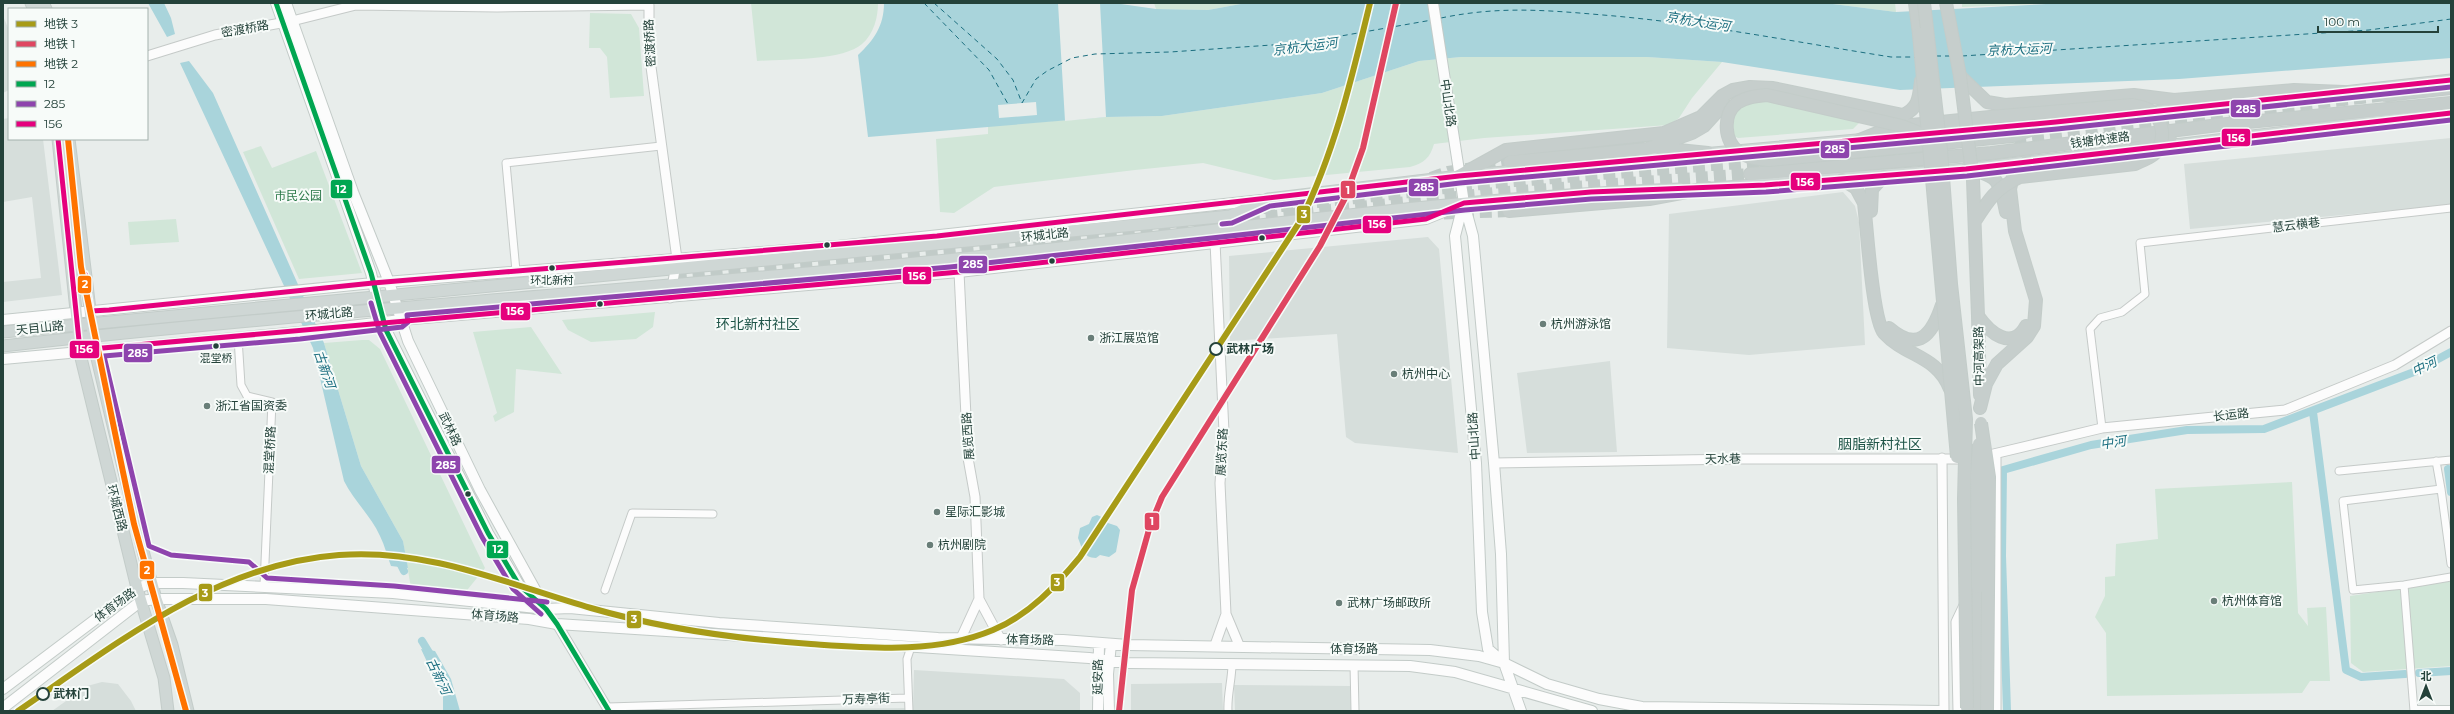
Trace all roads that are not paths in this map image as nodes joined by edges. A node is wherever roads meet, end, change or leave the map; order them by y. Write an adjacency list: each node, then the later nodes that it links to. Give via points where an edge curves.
1 (276, 3): 9 (main road, 武林路)
2 (286, 3): 8 (main road, 武林路)
3 (1433, 3): 34 (main road, 中山北路)
4 (1915, 3): 11 (highway, bridge)
5 (1924, 3): 76 (highway, 中河高架路, bridge, via 1941,150 1951,284)
6 (1946, 3): 12 (highway, 中河高架路, bridge)
7 (578, 4): 8 (street, 密渡桥路, via 356,5); 26 (street, 密渡桥路, via 649,5 649,52)
8 (292, 21): 9 (street, 密渡桥路); 47 (main road, 武林路)
9 (282, 23): 10 (street, 密渡桥路, via 215,35); 48 (main road, 武林路)
10 (148, 56)
11 (1923, 68): 14 (highway, bridge, via 1918,104 1911,112 1903,115 1773,88); 25 (highway, bridge)
12 (1960, 76): 16 (highway, via 1979,96 1994,104 2020,105 2134,95 2162,100 2289,90); 42 (highway, 中河高架路, bridge, via 1973,180)
13 (2451, 80): 16 (main road, 环城北路)
14 (1750, 87): 27 (highway, via 1732,97 1704,126 1692,133); 34 (highway, via 1733,90 1722,96 1701,117 1664,133 1506,150)
15 (2451, 88): 17 (highway)
16 (2344, 92): 21 (main road, 环城北路)
17 (2386, 95)
18 (2451, 102): 20 (highway, 钱塘快速路)
19 (2451, 113): 28 (main road, 环城北路)
20 (2289, 117): 28 (highway, via 2177,137); 33 (highway, 钱塘快速路, via 1992,154)
21 (2056, 122): 24 (main road, 环城北路); 25 (highway, bridge, via 2012,136 1769,160 1751,158 1738,152 1730,142 1726,129 1735,104 1755,96 1767,96 1902,126 1917,132)
22 (58, 140): 55 (main road, 环城西路)
23 (69, 140): 54 (main road, 环城西路)
24 (1857, 141): 29 (main road, 环城北路); 42 (highway, bridge, via 1892,127 2132,105 2148,109 2159,120 2163,133 2158,149 2149,158 2135,164 2042,173 2015,179 1991,196)
25 (1929, 144): 53 (highway, bridge, via 1938,230)
26 (661, 146): 44 (street, 密渡桥路); 45 (street, via 506,164)
27 (1646, 149): 29 (highway, via 1671,148); 31 (highway)
28 (2134, 149): 30 (main road, 环城北路)
29 (1708, 153): 34 (main road, 环城北路, via 1654,160)
30 (2027, 161): 32 (main road, 环城北路); 39 (highway, via 2013,176)
31 (1510, 162)
32 (1966, 168): 35 (main road, 环城北路); 39 (highway, via 1987,172 1997,182)
33 (1750, 174)
34 (1459, 176): 38 (main road, 中山北路); 44 (main road, 环城北路, via 1268,200 1230,216 936,246)
35 (1884, 176): 36 (main road, 环城北路); 58 (highway, via 1872,189 1870,200)
36 (1842, 179): 37 (main road, 环城北路); 58 (highway, via 1856,188 1864,203)
37 (1708, 188): 38 (main road, 环城北路, via 1591,192); 41 (highway, via 1649,199)
38 (1464, 203): 43 (main road, 环城北路, via 1426,219); 49 (main road, 环城北路, via 949,260); 84 (main road, 中山北路, via 1473,236); 111 (main road, 中山北路, via 1455,236 1475,448 1482,612 1488,649)
39 (2008, 208): 59 (highway, via 2010,234 2028,292 2031,312 2029,322 2017,336 2006,338 1995,335); 75 (highway, via 2036,300 2034,326 2027,337 1997,364 1986,384)
40 (2451, 208): 78 (street, 慧云横巷, via 2140,243 2145,294 2122,312 2100,318 2090,329)
41 (1509, 211)
42 (1975, 221): 59 (highway, 中河高架路, bridge)
43 (1216, 242): 46 (main road, 环城北路); 100 (street, 展览东路, via 1224,432 1220,483)
44 (676, 263): 45 (main road, 环城北路); 49 (street, 密渡桥路); 50 (main road, 环城北路)
45 (516, 271): 47 (main road, 环城北路)
46 (959, 272): 52 (main road, 环城北路); 97 (street, 展览西路, via 968,458 975,497)
47 (388, 282): 48 (main road, 环城北路); 50 (main road, 武林路)
48 (373, 283): 51 (main road, 武林路); 54 (main road, 环城北路)
49 (672, 284): 52 (street, 密渡桥路); 56 (main road, 环城北路)
50 (392, 293): 51 (main road, 环城北路); 56 (main road, 武林路)
51 (377, 295): 57 (main road, 武林路); 63 (main road, 环城北路)
52 (670, 298): 61 (main road, 环城北路)
53 (1942, 305): 58 (highway, via 1934,328 1922,338 1909,340 1889,327); 74 (highway, bridge)
54 (90, 306): 55 (main road, 环城北路); 63 (main road, 环城西路)
55 (76, 307): 60 (main road, 天目山路); 64 (main road, 环城西路)
56 (397, 309): 57 (main road, 环城北路); 61 (main road, 武林路)
57 (379, 310): 62 (main road, 武林路); 67 (main road, 环城北路)
58 (1880, 310): 74 (highway, bridge, via 1883,331 1906,350 1934,364 1945,376)
59 (1978, 316): 75 (highway, 中河高架路)
60 (3, 320)
61 (400, 320): 62 (main road, 环城北路); 99 (main road, 武林路, via 480,490)
62 (384, 322): 69 (main road, 环城北路); 99 (main road, 武林路, via 488,533 519,585)
63 (92, 324): 64 (main road, 环城北路); 67 (main road, 环城西路)
64 (77, 325): 66 (main road, 天目山路); 68 (main road, 环城西路)
65 (2451, 331): 78 (street, 长运路, via 2395,366 2285,410)
66 (3, 332)
67 (94, 335): 68 (main road, 环城北路); 72 (main road, 环城西路)
68 (78, 337): 70 (main road, 天目山路); 71 (main road, 环城西路)
69 (238, 338): 72 (main road, 环城北路); 91 (street, 混堂桥路, via 242,385 247,396 272,402)
70 (3, 346)
71 (80, 350): 72 (main road, 环城北路); 73 (main road); 94 (main road, 环城西路)
72 (95, 350): 90 (main road, 环城西路)
73 (3, 359)
74 (1953, 396): 120 (highway, bridge, via 1957,450 1959,604)
75 (1980, 408): 77 (highway, 中河高架路)
76 (1966, 420): 93 (highway, bridge); 120 (highway, 中河高架路, bridge, via 1964,499)
77 (1981, 423): 93 (highway, bridge, via 1977,475); 134 (highway, 中河高架路, bridge, via 1989,477)
78 (2102, 428): 79 (street, 长运路)
79 (1996, 454): 81 (street, 长运路, via 1968,460); 114 (street)
80 (1942, 458): 81 (street, 天水巷); 84 (street, 天水巷); 133 (street)
81 (1952, 459)
82 (2451, 460): 83 (street)
83 (2436, 461): 85 (street); 86 (street)
84 (1494, 463): 111 (main road, 中山北路, via 1501,554)
85 (2339, 471)
86 (2441, 489): 88 (street); 92 (street, via 2343,501 2353,590)
87 (713, 514): 95 (street, via 632,513)
88 (2451, 564)
89 (2451, 577): 92 (street)
90 (153, 584): 91 (main road, 体育场路); 94 (main road, 体育场路); 96 (main road, 环城西路)
91 (264, 585): 99 (main road, 体育场路, via 393,592)
92 (2404, 585): 136 (street)
93 (1975, 587): 120 (highway); 120 (street, via 1956,622)
94 (137, 588): 98 (main road, 环城西路); 116 (main road, 体育场路)
95 (605, 590)
96 (156, 599): 98 (main road, 体育场路); 101 (main road, 体育场路, via 266,599 529,619); 123 (main road, 环城西路, via 172,644)
97 (979, 599): 102 (street, 展览西路); 103 (street, 展览西路)
98 (141, 601): 118 (main road, 体育场路); 122 (main road, 环城西路, via 164,678)
99 (546, 609): 101 (main road, 武林路); 102 (main road, 体育场路, via 570,608 788,628)
100 (1226, 614): 106 (street, 展览东路); 107 (street, 展览东路)
101 (556, 624): 108 (main road, 体育场路); 119 (street, 武林路)
102 (961, 638): 103 (main road, 体育场路)
103 (1001, 640): 104 (main road, 体育场路)
104 (1099, 643): 105 (main road, 体育场路); 109 (main road, 延安路)
105 (1111, 644): 106 (main road, 体育场路); 110 (main road, 延安路)
106 (1215, 644): 107 (main road, 体育场路)
107 (1240, 645): 111 (main road, 体育场路, via 1304,649 1430,650 1479,656)
108 (911, 646): 109 (main road, 体育场路); 117 (street, via 907,658)
109 (1098, 660): 110 (main road, 体育场路); 125 (main road, 延安路)
110 (1110, 660): 112 (main road, 体育场路, via 1128,663); 126 (main road, 延安路); 127 (main road, via 1115,675)
111 (1504, 663): 115 (main road, 中山北路); 132 (main road, 体育场路, via 1547,684 1599,699 1642,707)
112 (1232, 664): 113 (main road, 体育场路); 128 (street, via 1227,696)
113 (1354, 665): 115 (main road, 体育场路, via 1410,666 1455,672); 129 (street)
114 (1996, 680): 120 (street); 135 (street)
115 (1514, 688): 130 (main road, 中山北路); 131 (main road, 体育场路)
116 (3, 690)
117 (908, 698): 119 (street, 万寿亭街); 124 (street)
118 (3, 708)
119 (608, 709)
120 (1970, 709)
121 (2451, 710): 136 (main road)
122 (168, 711)
123 (188, 711)
124 (909, 711)
125 (1098, 711)
126 (1109, 711)
127 (1115, 711)
128 (1228, 711)
129 (1355, 711)
130 (1521, 711)
131 (1592, 711)
132 (1941, 711)
133 (1944, 711)
134 (1987, 711)
135 (1996, 711)
136 (2415, 711)

